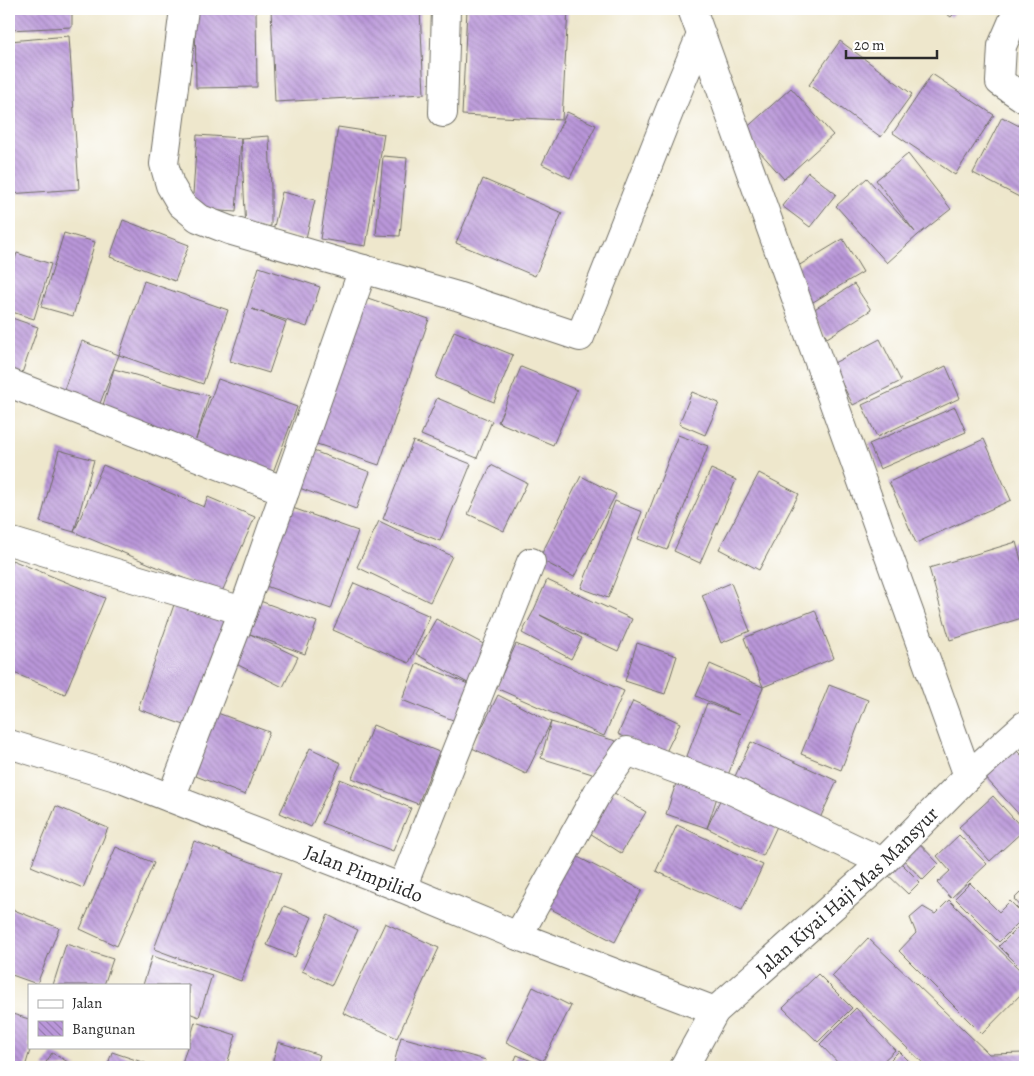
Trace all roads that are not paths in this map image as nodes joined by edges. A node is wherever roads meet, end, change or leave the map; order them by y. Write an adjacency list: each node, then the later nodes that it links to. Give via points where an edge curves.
1 (184, 9): 8 (street, via 164,164 170,185 181,204 198,218 229,230)
2 (446, 9): 7 (street)
3 (692, 9): 5 (street)
4 (1018, 9): 6 (street, via 1002,46 1000,82)
5 (701, 35): 8 (street, via 580,337); 16 (street)
6 (1025, 99)
7 (442, 113)
8 (363, 269): 10 (street)
9 (9, 383): 10 (street)
10 (285, 490): 13 (street)
11 (9, 540): 13 (street)
12 (531, 562): 19 (street)
13 (243, 611): 17 (street)
14 (1025, 725): 16 (street, Jalan Kiyai Haji Mas Mansyur)
15 (9, 744): 17 (street, Jalan Pimpilido, via 119,778)
16 (968, 776): 18 (street, Jalan Kiyai Haji Mas Mansyur)
17 (171, 798): 19 (street, Jalan Pimpilido)
18 (883, 862): 20 (street, via 727,788 627,751 599,790); 21 (street, Jalan Kiyai Haji Mas Mansyur)
19 (402, 888): 20 (street, Jalan Pimpilido)
20 (518, 936): 21 (street, Jalan Pimpilido)
21 (715, 1011): 22 (street, Jalan Kiyai Haji Mas Mansyur)
22 (684, 1067)

